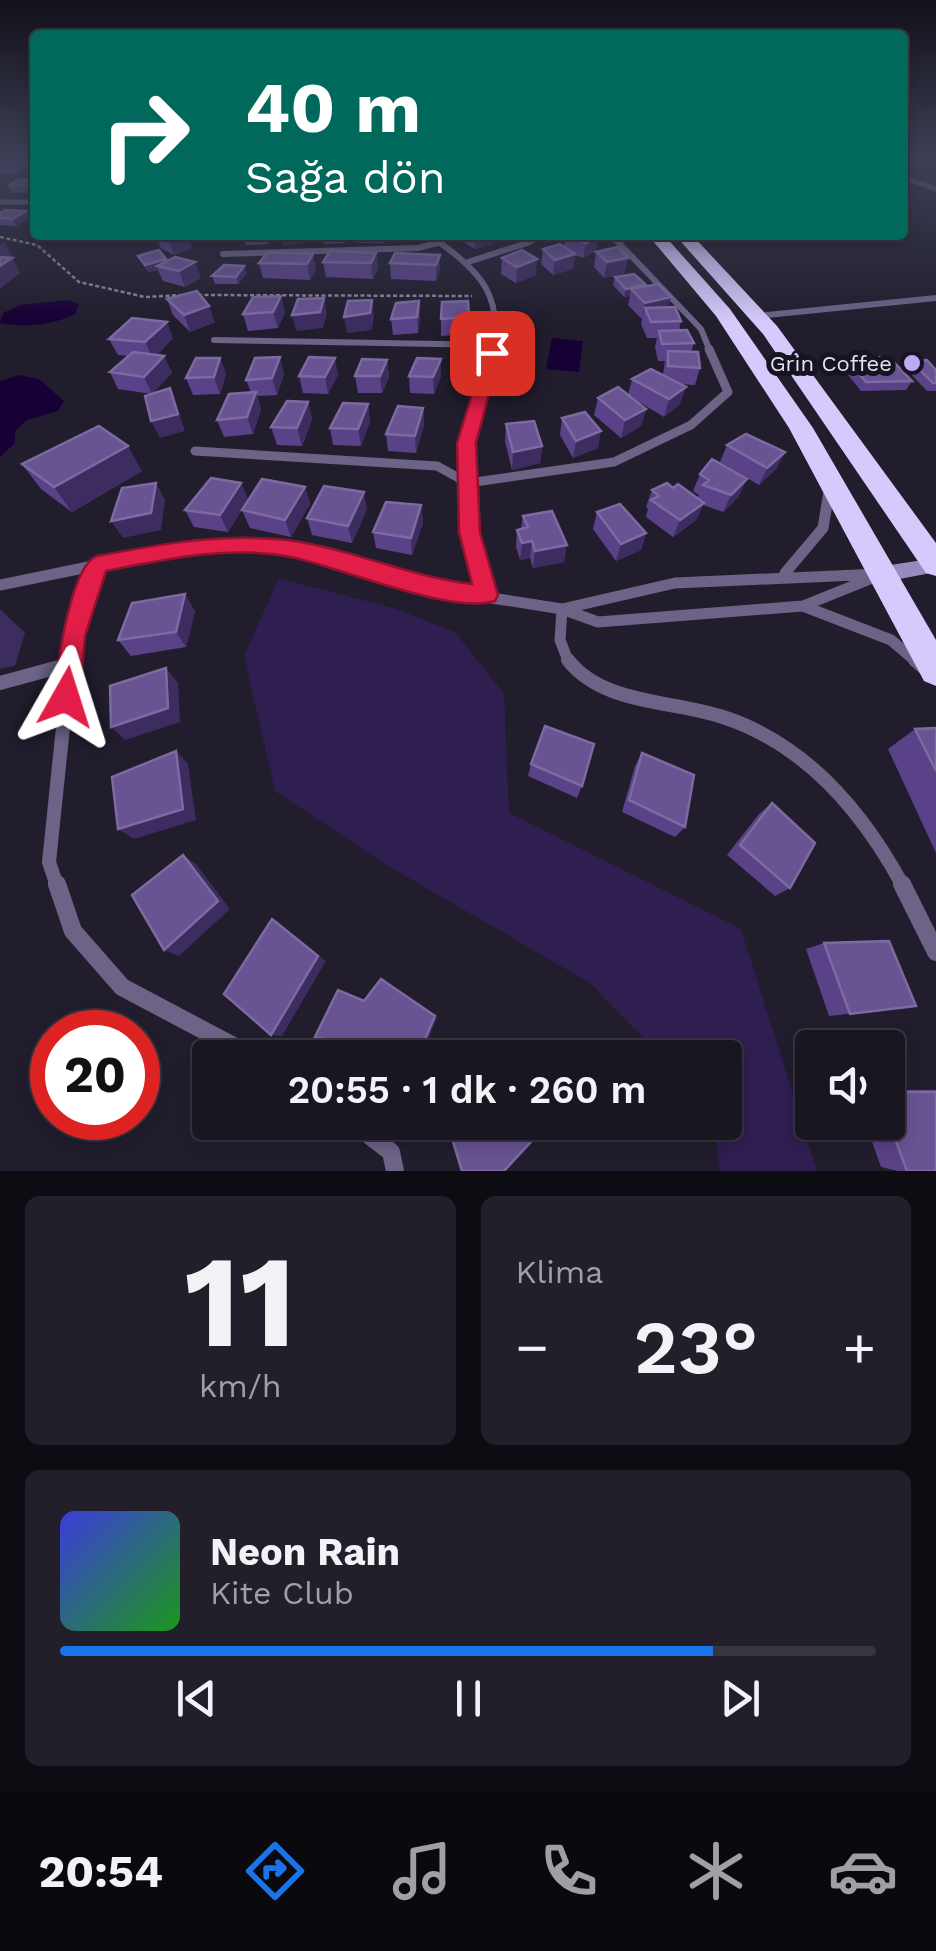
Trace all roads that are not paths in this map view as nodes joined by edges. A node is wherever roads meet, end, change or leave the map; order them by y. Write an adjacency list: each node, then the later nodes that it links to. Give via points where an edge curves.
1 (438, 240): 6 (lane)
2 (535, 240): 8 (lane)
3 (617, 240): 15 (lane, via 701,329 728,392 691,425 614,462)
4 (660, 240): 14 (highway, via 723,313)
5 (688, 240): 10 (highway)
6 (441, 242): 7 (lane); 8 (lane)
7 (222, 254)
8 (468, 262): 12 (lane, via 495,297)
9 (936, 298): 10 (lane)
10 (758, 316): 17 (highway)
11 (214, 340): 12 (lane)
12 (495, 346): 15 (lane, via 466,443)
13 (195, 451): 15 (lane, via 437,466)
14 (831, 482): 18 (lane, via 822,528); 19 (highway)
15 (468, 483): 21 (lane, via 470,532)
16 (97, 565): 20 (lane); 21 (lane, via 195,545 288,548 440,590); 24 (lane)
17 (936, 566): 19 (street)
18 (785, 572): 19 (lane); 23 (lane, via 594,596)
19 (884, 574): 22 (lane); 25 (highway)
20 (2, 584)
21 (487, 595): 23 (lane)
22 (804, 606): 23 (lane, via 598,622); 25 (lane, via 890,640)
23 (562, 609): 27 (lane, via 556,632 568,666 603,688 721,716 793,753 856,806)
24 (70, 664): 26 (lane); 28 (lane, via 49,862 73,931 122,987)
25 (936, 675)
26 (0, 683)
27 (936, 952)
28 (222, 1040)
29 (375, 1140): 30 (lane, via 391,1152)
30 (395, 1171)

